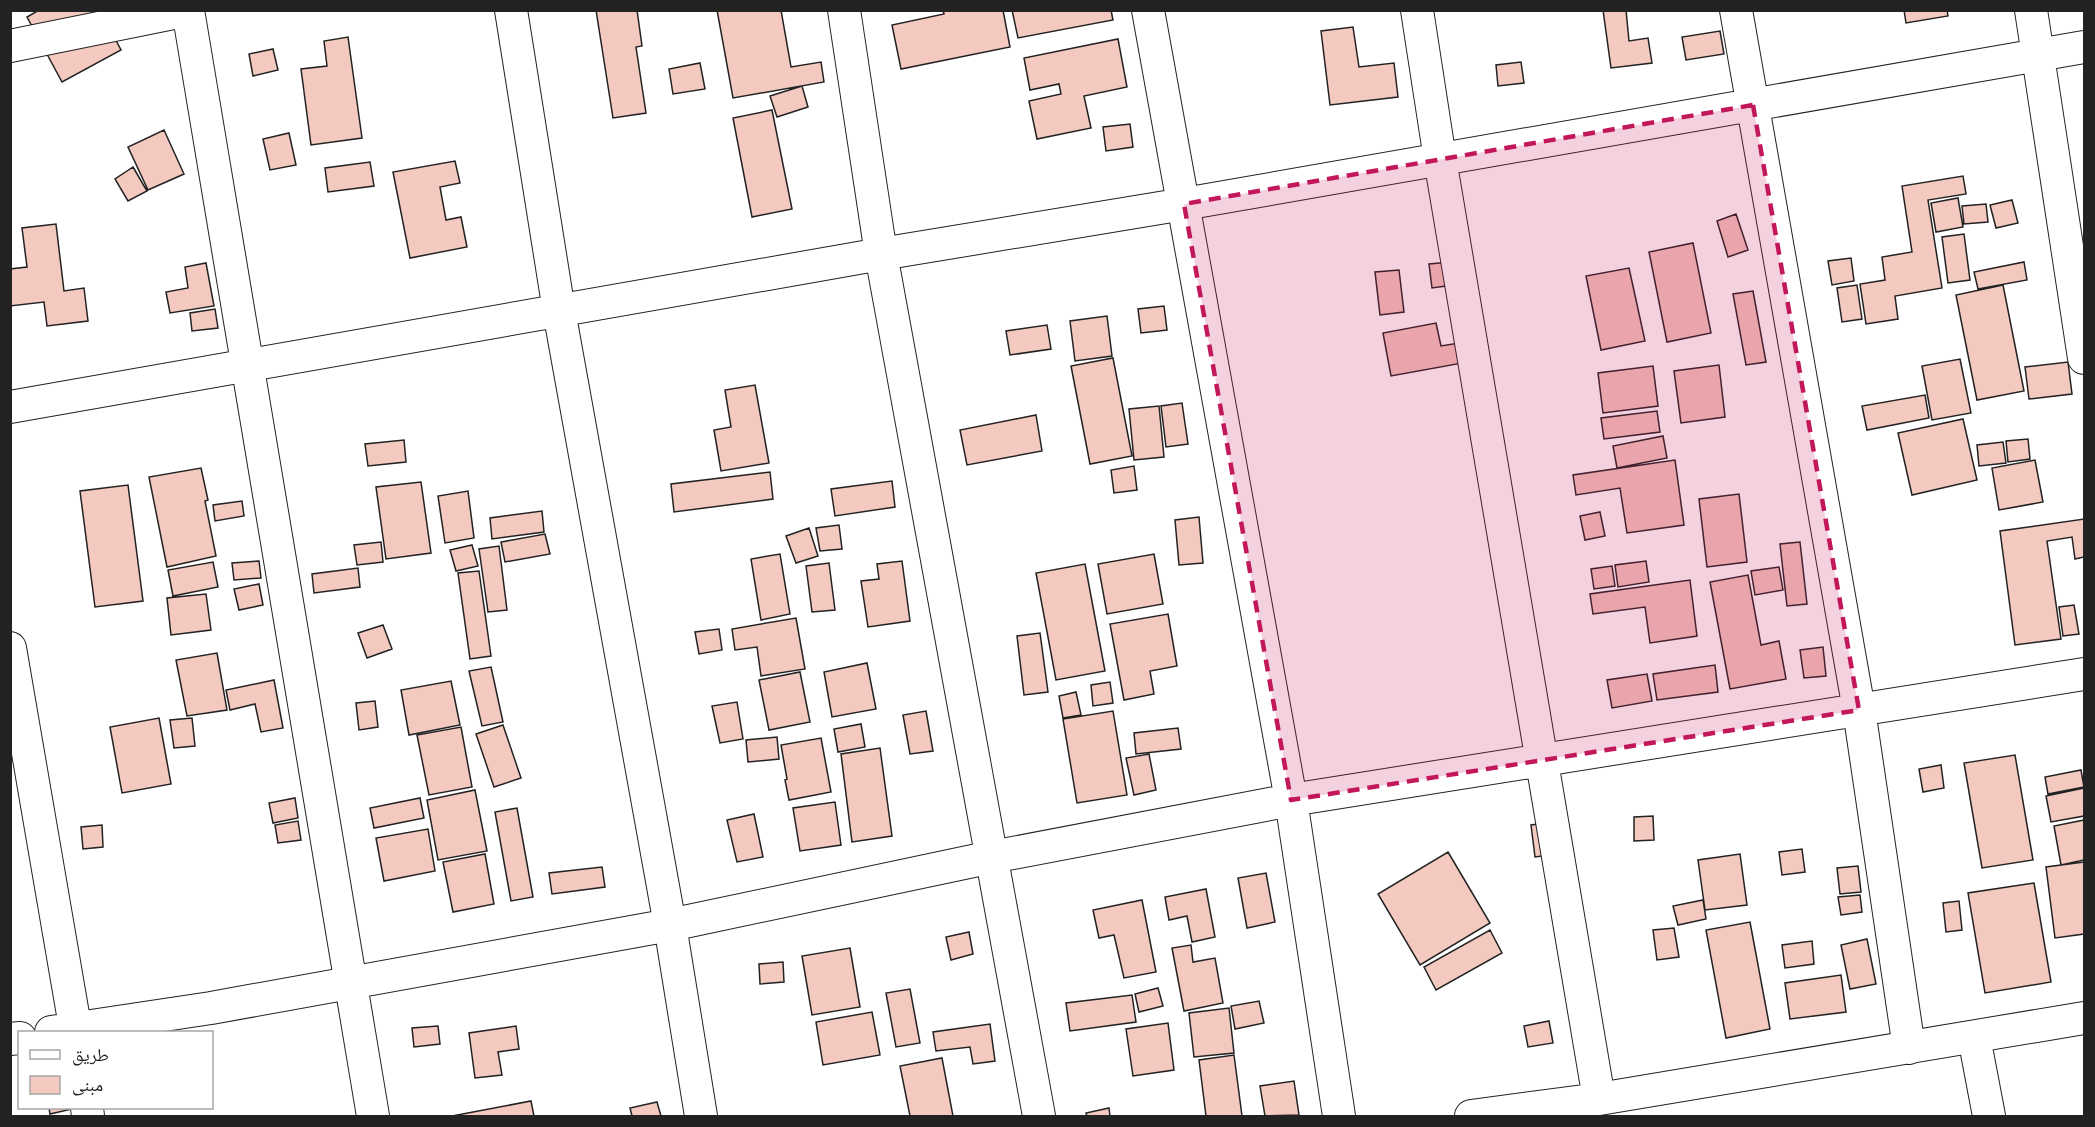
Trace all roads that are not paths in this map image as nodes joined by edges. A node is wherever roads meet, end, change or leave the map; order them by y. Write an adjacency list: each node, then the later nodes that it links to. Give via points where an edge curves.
1 (188, 10): 8 (street); 17 (street)
2 (511, 10): 15 (street)
3 (844, 10): 14 (street)
4 (1149, 10): 13 (street)
5 (1417, 10): 12 (street)
6 (1736, 10): 11 (street)
7 (2031, 10): 10 (street)
8 (10, 46)
9 (2085, 47): 10 (street)
10 (2038, 55): 11 (street); 16 (street)
11 (1753, 105): 12 (street); 21 (street)
12 (1440, 159): 13 (street); 22 (street)
13 (1184, 204): 14 (street); 23 (street)
14 (880, 254): 15 (street); 24 (street)
15 (559, 311): 17 (street); 25 (street)
16 (2085, 358)
17 (248, 366): 18 (street); 26 (street)
18 (10, 407)
19 (10, 648): 28 (street)
20 (2085, 674): 21 (street)
21 (1859, 710): 22 (street); 30 (street)
22 (1541, 759): 23 (street); 31 (street)
23 (1291, 800): 24 (street); 35 (street)
24 (992, 857): 25 (street); 34 (street)
25 (670, 925): 26 (street); 33 (street)
26 (351, 981): 28 (street); 32 (street)
27 (2085, 1018): 29 (street)
28 (68, 1031)
29 (1974, 1037): 30 (street); 37 (street)
30 (1909, 1048): 31 (street)
31 (1599, 1099): 36 (street)
32 (373, 1116)
33 (701, 1116)
34 (1039, 1116)
35 (1339, 1116)
36 (1471, 1116)
37 (1989, 1116)

